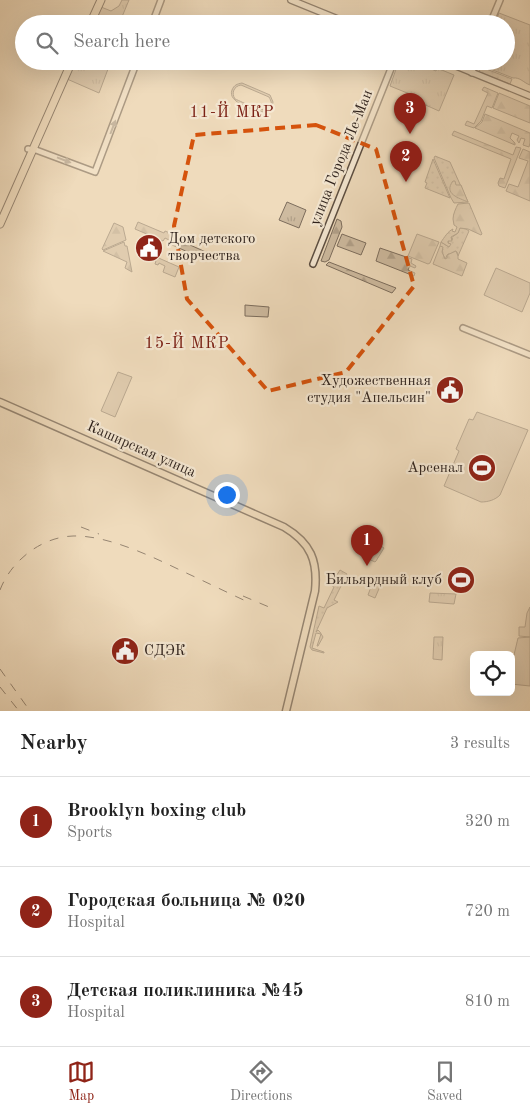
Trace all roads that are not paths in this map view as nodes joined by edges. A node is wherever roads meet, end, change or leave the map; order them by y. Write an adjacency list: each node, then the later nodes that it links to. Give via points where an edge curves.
1 (96, 0): 6 (highway)
2 (101, 0): 7 (highway)
3 (161, 0): 8 (street)
4 (291, 0): 9 (main road)
5 (500, 0): 10 (street)
6 (89, 15)
7 (94, 15)
8 (155, 15)
9 (328, 15)
10 (494, 15)
11 (64, 70): 19 (highway)
12 (68, 70): 19 (highway)
13 (134, 70): 19 (street, one-way to 13, via 95,172)
14 (390, 70): 22 (street, улица Города Ле-Ман)
15 (465, 70): 17 (main road)
16 (473, 70): 17 (street)
17 (472, 73): 18 (main road)
18 (530, 96)
19 (30, 149): 20 (highway); 21 (highway)
20 (0, 215)
21 (0, 224)
22 (313, 264)
23 (463, 328): 24 (street)
24 (530, 355)
25 (0, 402): 26 (main road, Каширская улица, via 283,526 306,544 316,573 315,591)
26 (286, 711)

